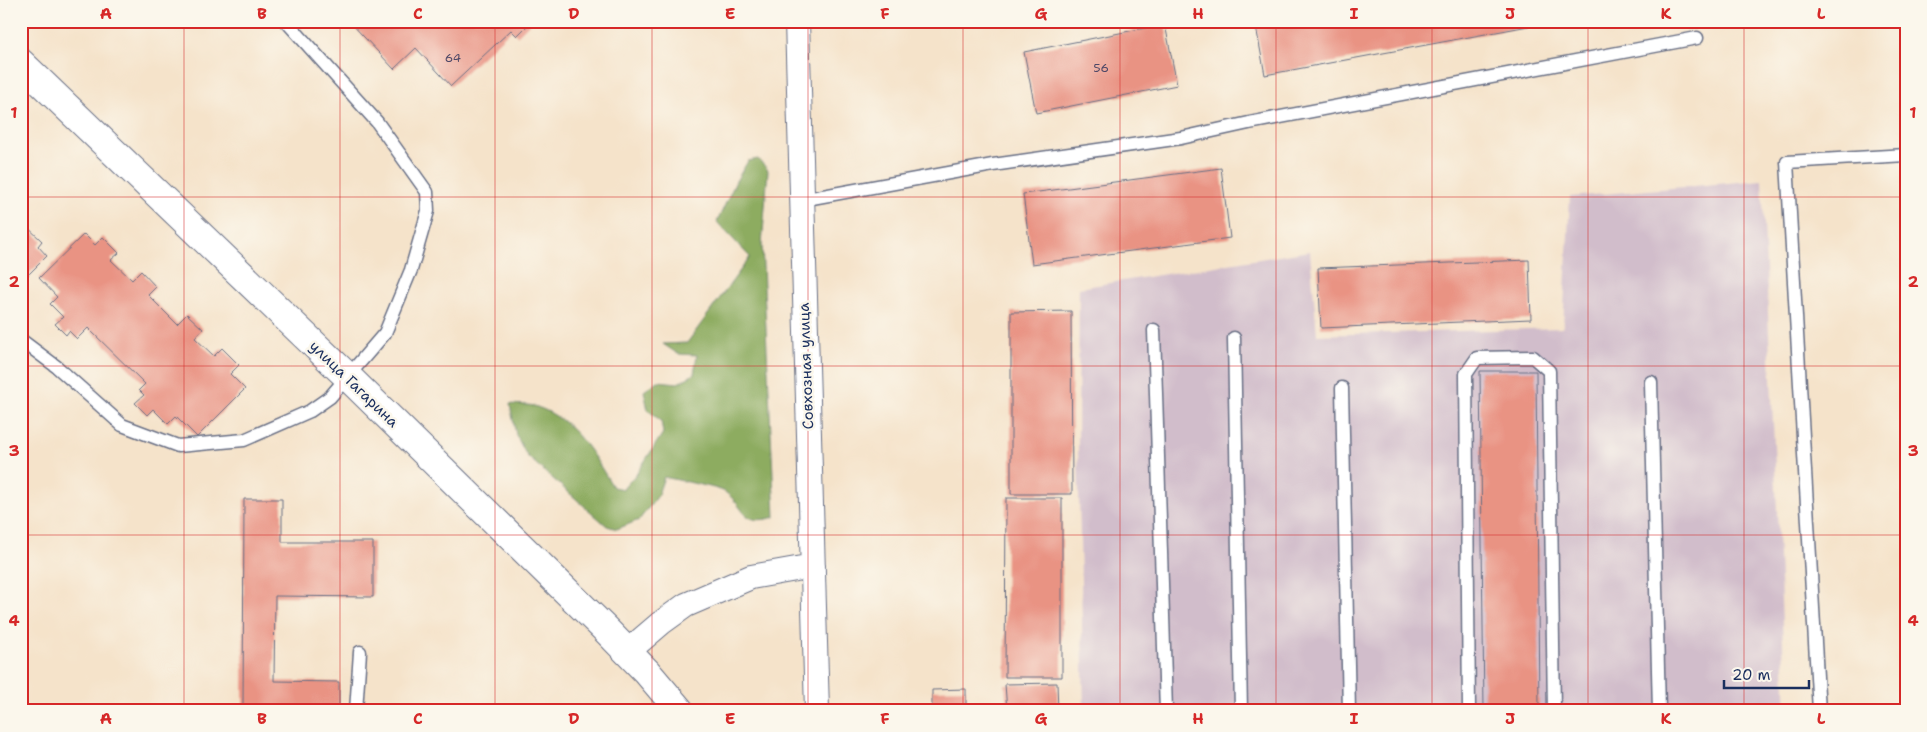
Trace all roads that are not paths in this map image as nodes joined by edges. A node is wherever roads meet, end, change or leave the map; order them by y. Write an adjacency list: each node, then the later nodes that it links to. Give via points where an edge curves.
1 (286, 21): 10 (lane, via 377,122 427,192 428,211 411,270 385,333)
2 (797, 21): 6 (street, Совхозная улица)
3 (1697, 38): 6 (lane, via 1182,138 993,165)
4 (21, 64): 10 (street, улица Гагарина)
5 (1906, 154): 25 (lane, via 1787,162)
6 (801, 200): 13 (street, Совхозная улица)
7 (1154, 330): 19 (lane)
8 (1234, 338): 20 (lane)
9 (21, 340): 10 (lane, via 122,424 178,446 244,440 310,411 330,397)
10 (348, 377): 15 (street, улица Гагарина)
11 (1651, 382): 24 (lane)
12 (1342, 388): 21 (lane)
13 (813, 566): 15 (street, via 751,577 686,605); 18 (street, Совхозная улица)
14 (360, 652): 16 (lane)
15 (627, 652): 17 (street, улица Гагарина)
16 (356, 711)
17 (680, 711)
18 (817, 711)
19 (1166, 711)
20 (1241, 711)
21 (1349, 711)
22 (1469, 711): 23 (lane, via 1466,374 1477,358 1533,357 1549,371)
23 (1554, 711)
24 (1659, 711)
25 (1819, 711)

